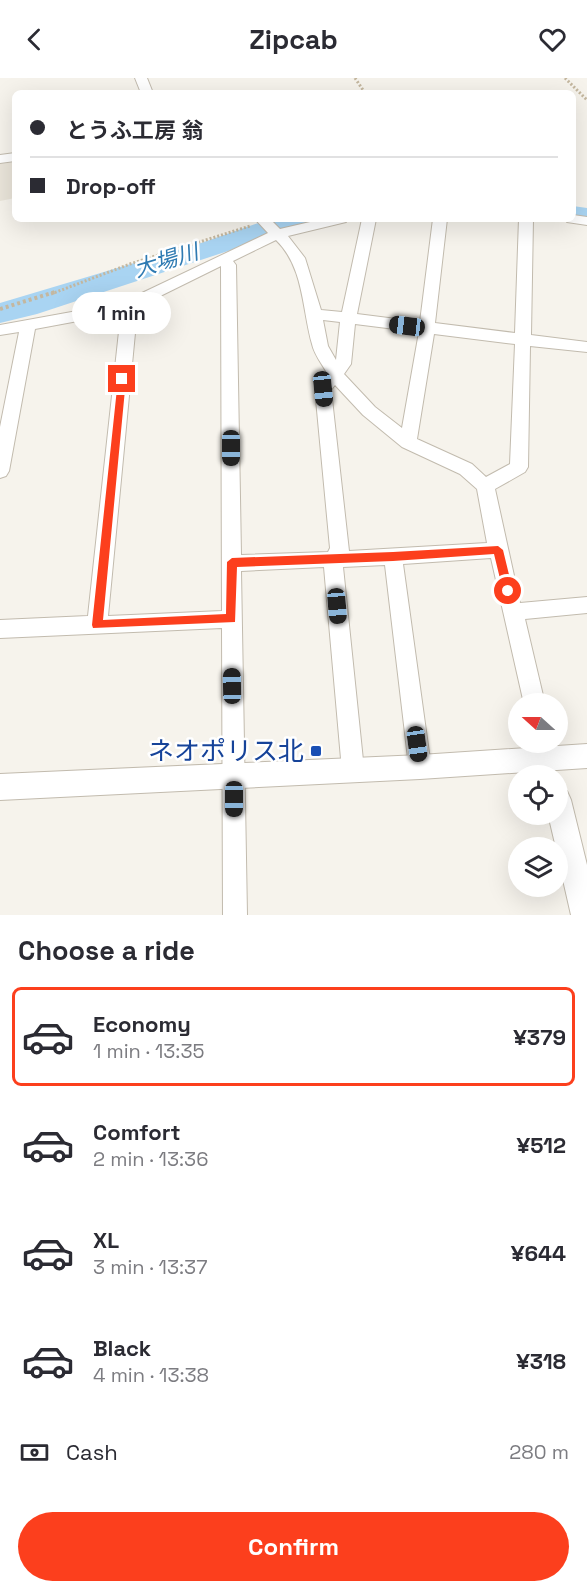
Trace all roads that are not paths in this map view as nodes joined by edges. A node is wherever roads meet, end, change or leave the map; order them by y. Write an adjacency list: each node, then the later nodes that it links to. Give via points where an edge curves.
1 (305, 222): 5 (street)
2 (368, 222): 9 (street)
3 (440, 222): 11 (street)
4 (526, 222): 13 (street)
5 (269, 225): 6 (street); 8 (street, via 298,258)
6 (222, 260): 7 (street); 22 (street, via 229,265)
7 (125, 307): 10 (street); 26 (street, via 129,312)
8 (314, 314): 9 (street); 15 (street, via 320,346)
9 (348, 319): 11 (street); 15 (street, via 343,364)
10 (28, 327): 12 (street); 17 (street)
11 (427, 328): 13 (street); 16 (street)
12 (0, 330)
13 (521, 339): 14 (street); 18 (street, via 519,467)
14 (587, 347)
15 (336, 375): 16 (street, via 369,411); 21 (street, via 323,389 340,550)
16 (408, 442): 18 (street, via 466,470)
17 (0, 471)
18 (485, 486): 19 (street)
19 (498, 550): 20 (street); 24 (street)
20 (393, 557): 21 (street); 31 (street)
21 (333, 559): 22 (street); 32 (street)
22 (232, 562): 25 (street)
23 (587, 605): 24 (street)
24 (513, 612): 28 (street)
25 (231, 619): 26 (street); 33 (street)
26 (97, 625): 27 (street)
27 (0, 629)
28 (532, 693)
29 (587, 756): 30 (street)
30 (548, 759): 31 (street)
31 (420, 767): 32 (street)
32 (353, 770): 33 (street)
33 (234, 776): 34 (street); 36 (street)
34 (0, 787)
35 (564, 825): 37 (street)
36 (235, 915)
37 (585, 915)

